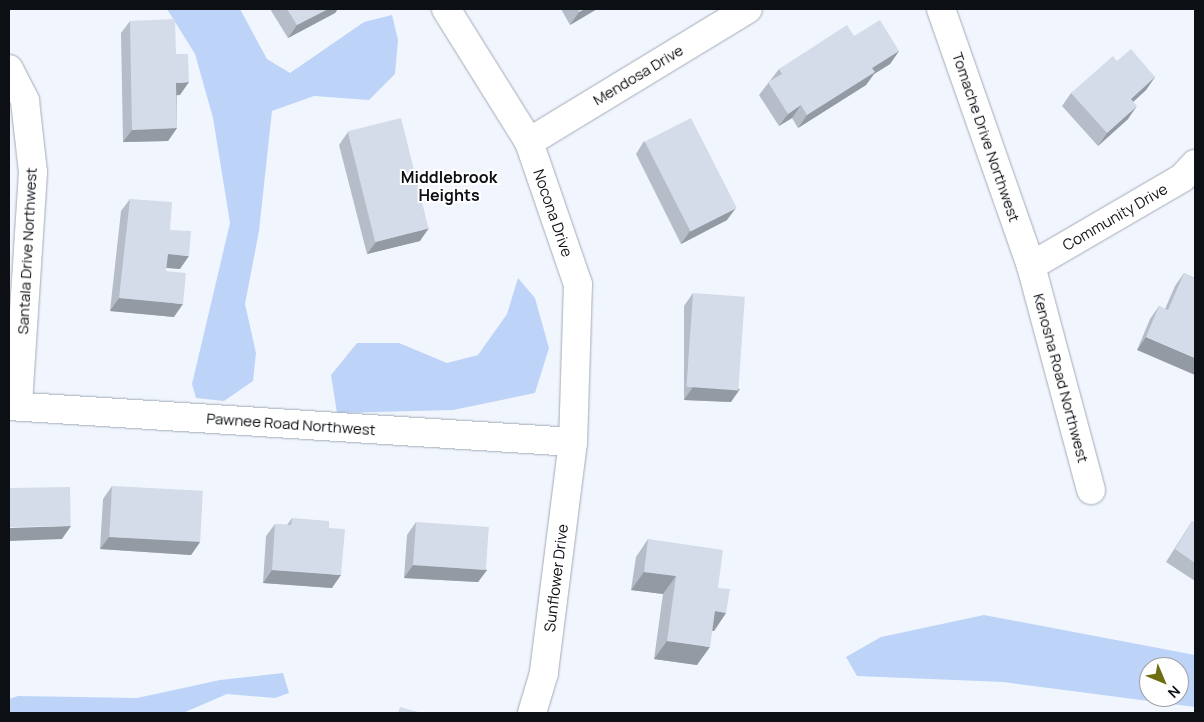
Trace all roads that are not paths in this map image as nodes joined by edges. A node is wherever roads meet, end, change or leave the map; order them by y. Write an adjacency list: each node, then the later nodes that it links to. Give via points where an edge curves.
1 (446, 9): 5 (street, Nocona Drive)
2 (748, 9): 5 (street, Mendosa Drive)
3 (941, 9): 7 (street, Tomache Drive Northwest)
4 (9, 69): 8 (street, Santala Drive Northwest, via 25,102 33,172)
5 (529, 142): 9 (street, Nocona Drive, via 578,284)
6 (1195, 164): 7 (street, Community Drive, via 1182,178)
7 (1031, 266): 10 (street, Kenosha Road Northwest)
8 (13, 406): 9 (street, Pawnee Road Northwest)
9 (573, 442): 11 (street, Sunflower Drive, via 544,673)
10 (1091, 490)
11 (532, 713)

